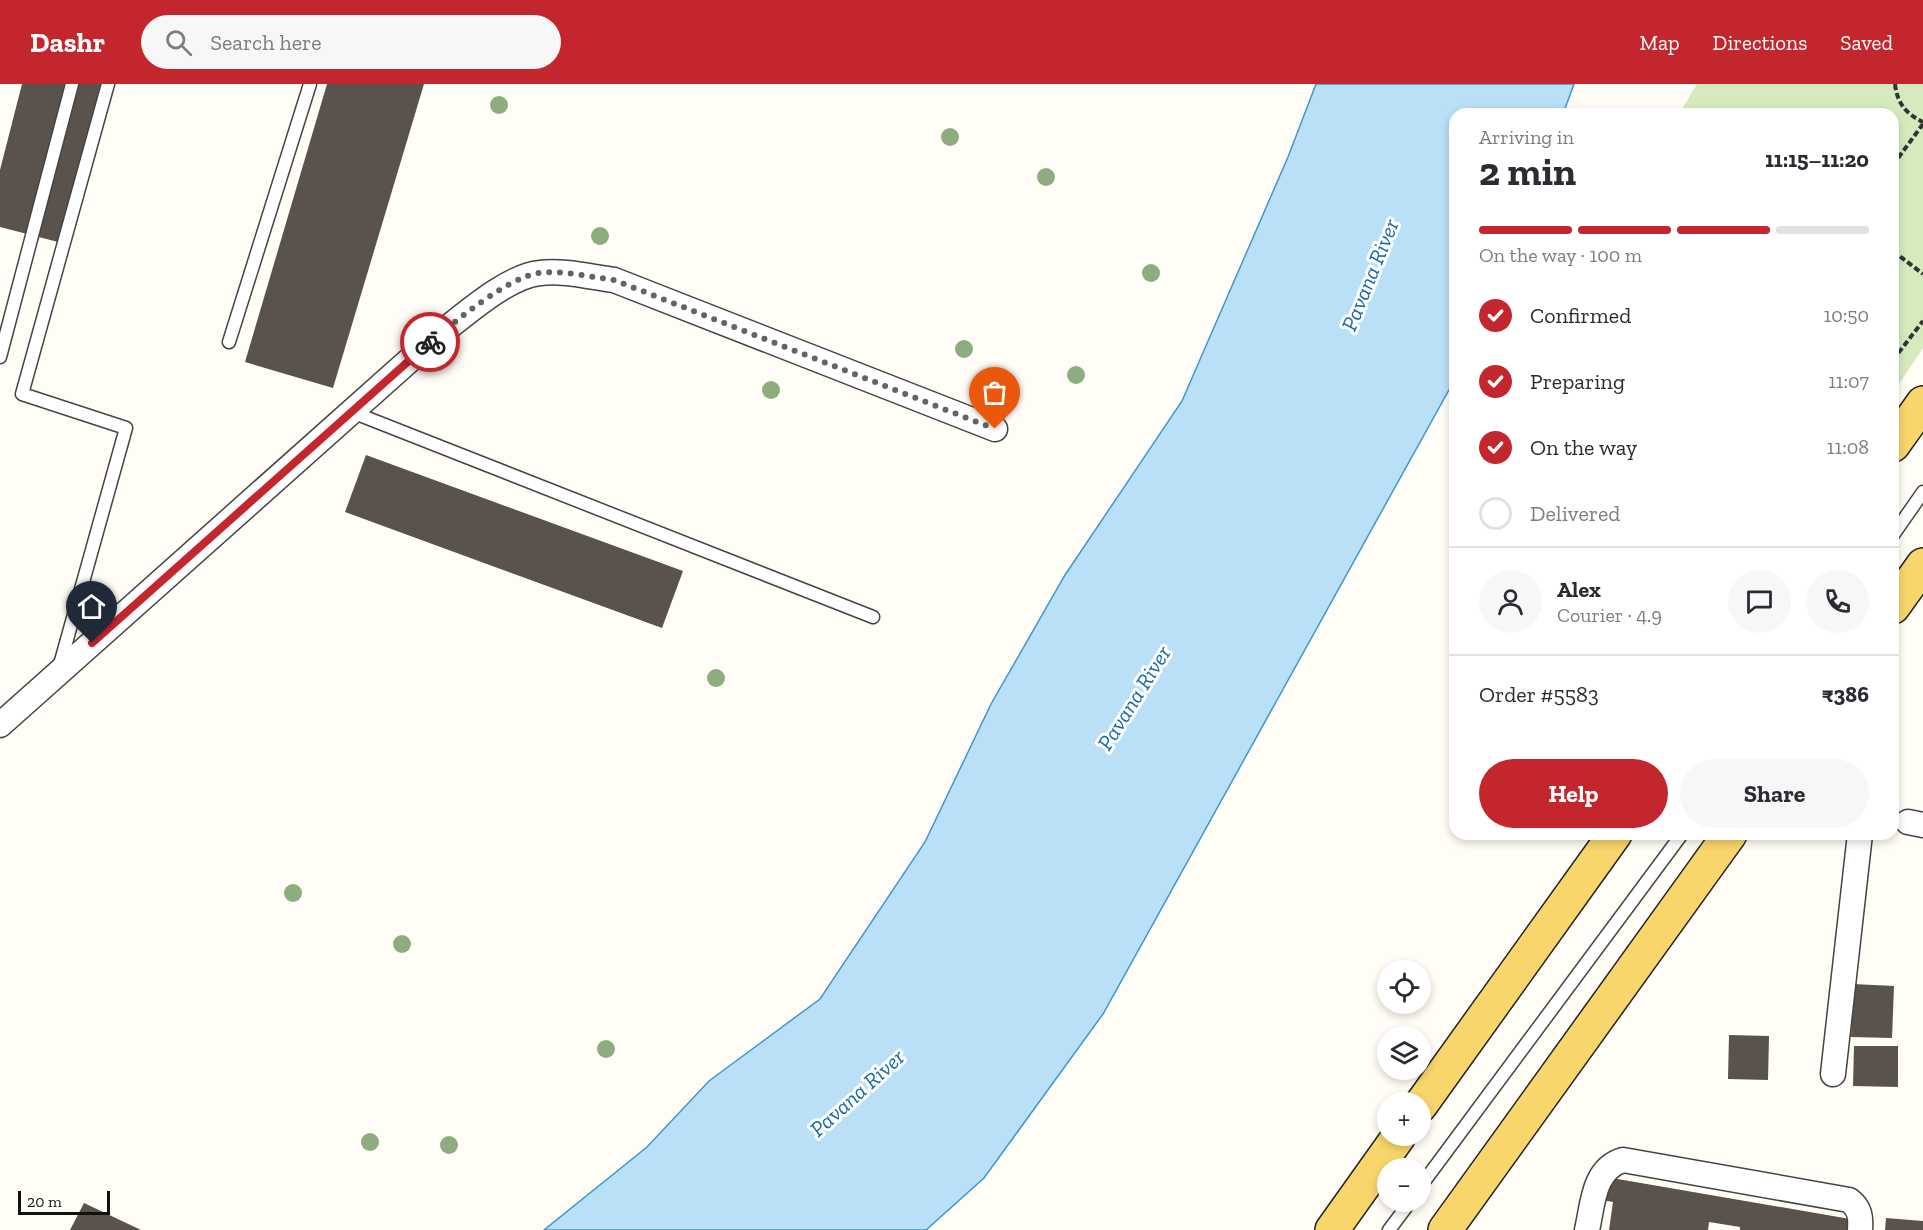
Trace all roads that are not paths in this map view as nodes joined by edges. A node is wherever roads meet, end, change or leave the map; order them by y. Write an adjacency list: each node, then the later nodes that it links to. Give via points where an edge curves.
1 (72, 84): 5 (lane)
2 (108, 84): 15 (lane, via 22,394 126,428)
3 (310, 84): 4 (lane)
4 (229, 342)
5 (0, 357)
6 (1923, 403): 9 (main road)
7 (352, 412): 8 (street, via 431,341 505,285 539,273 614,280); 14 (lane); 15 (street)
8 (995, 429)
9 (1899, 437)
10 (1923, 492): 11 (lane)
11 (1899, 526)
12 (1923, 565): 13 (main road)
13 (1899, 599)
14 (873, 617)
15 (57, 674): 16 (street)
16 (0, 725)
17 (1611, 840): 22 (main road)
18 (1678, 840): 24 (lane)
19 (1726, 840): 28 (main road)
20 (1859, 840): 21 (street)
21 (1833, 1074)
22 (1430, 1092)
23 (1392, 1146): 26 (main road)
24 (1431, 1172)
25 (1402, 1212): 27 (lane)
26 (1332, 1230)
27 (1389, 1230)
28 (1445, 1230)
29 (1587, 1230): 30 (street, via 1599,1178 1614,1162 1623,1160 1849,1200 1860,1213)
30 (1860, 1230)

